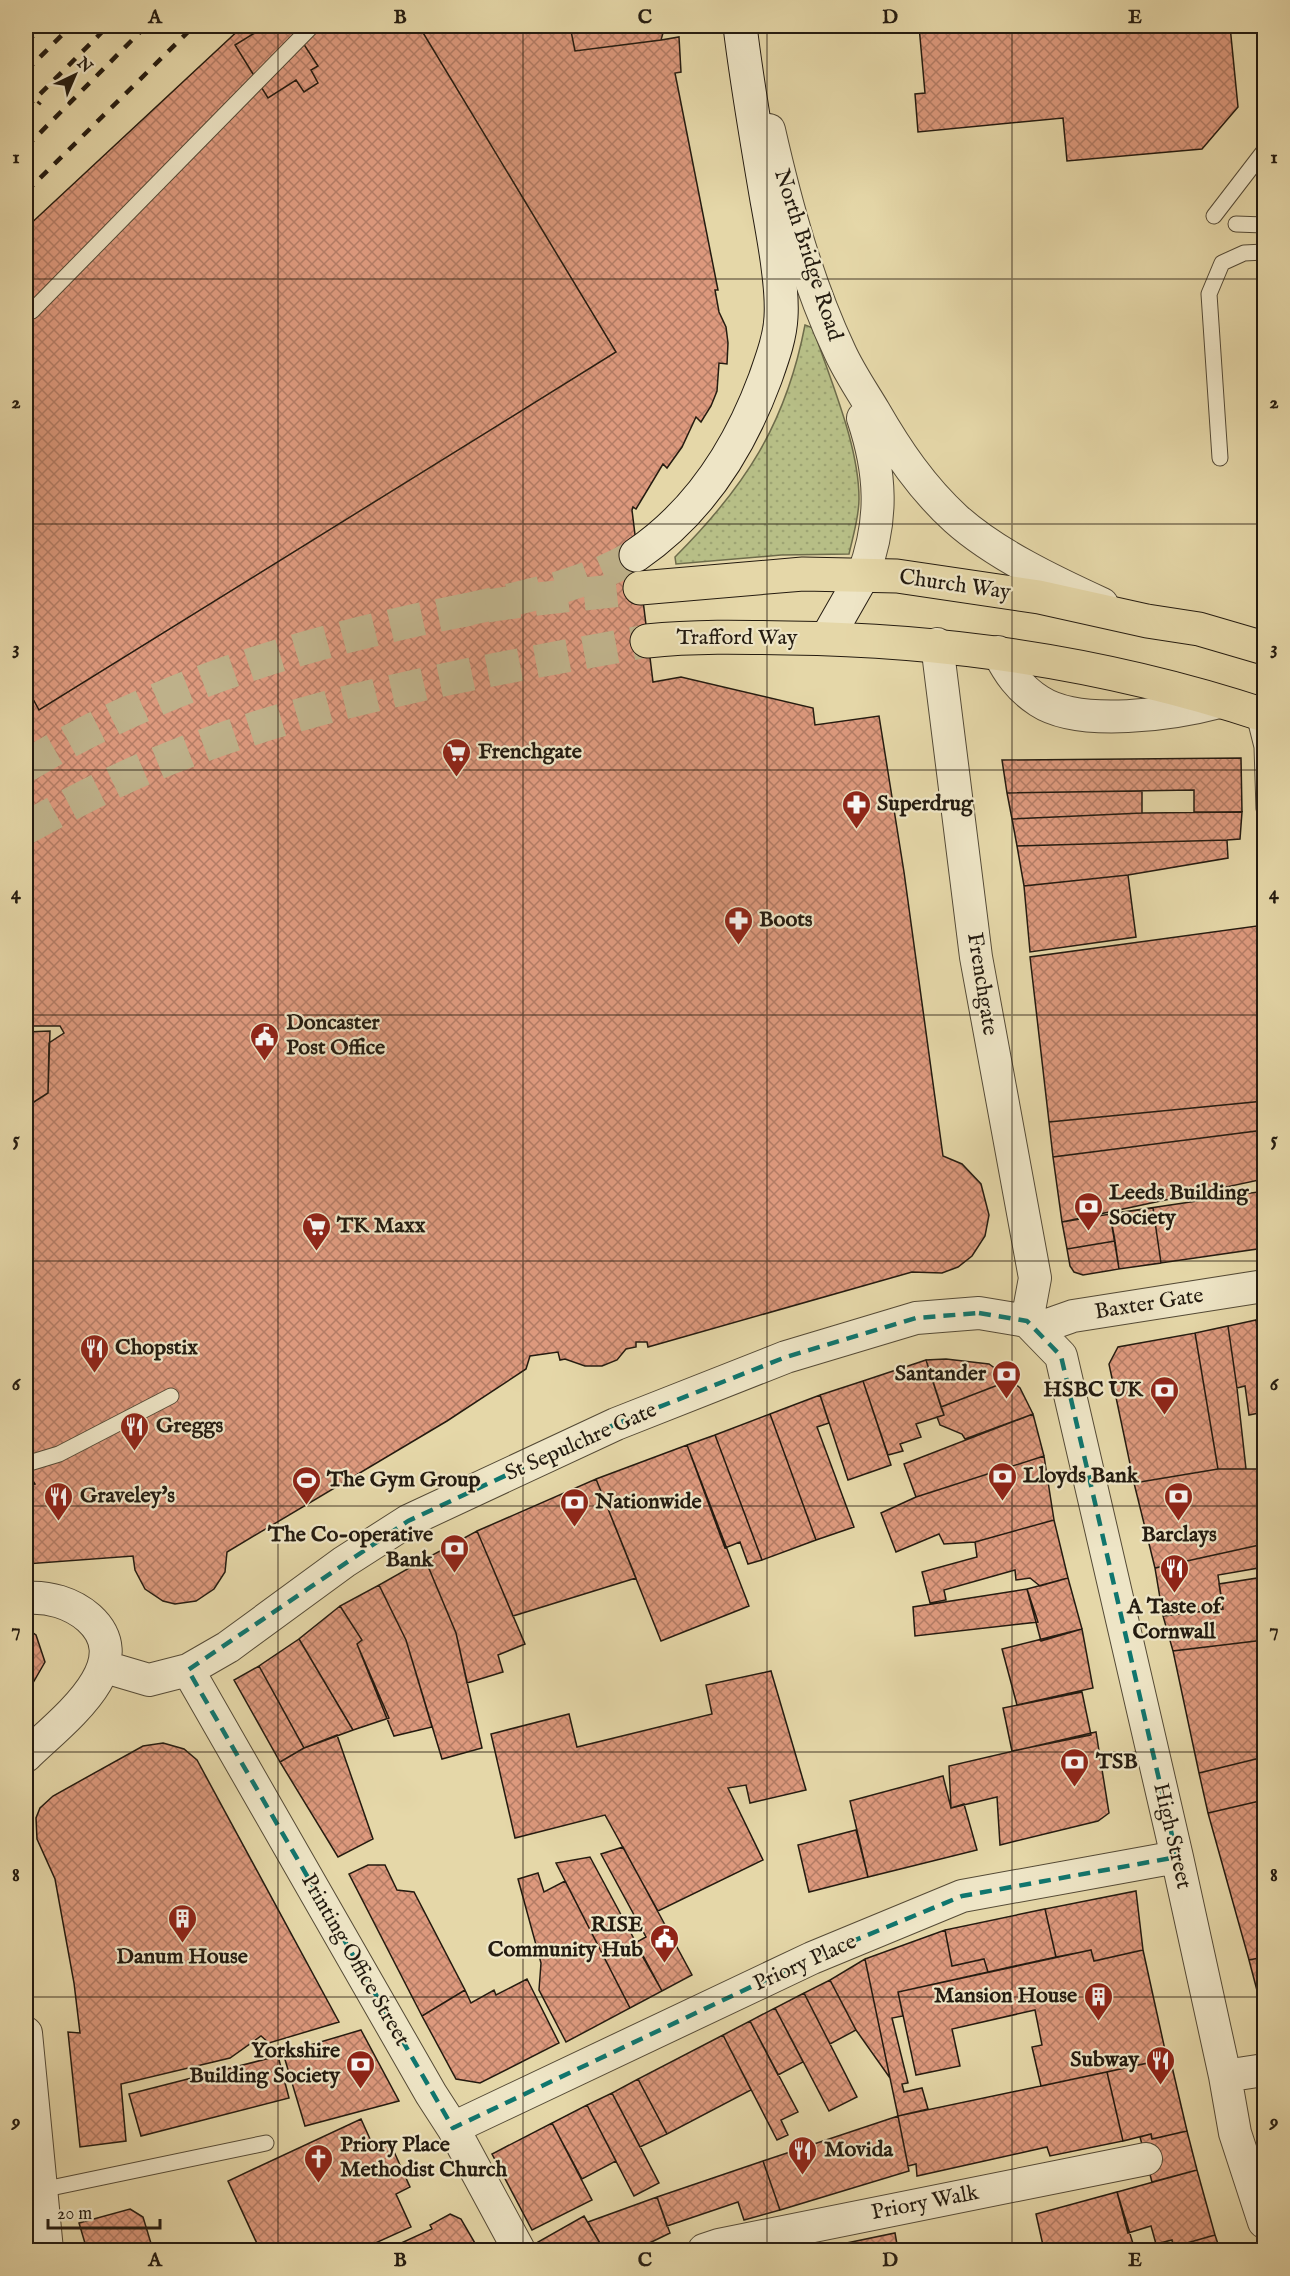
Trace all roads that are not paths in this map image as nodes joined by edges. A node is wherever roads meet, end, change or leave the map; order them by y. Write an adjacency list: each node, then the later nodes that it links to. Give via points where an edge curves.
1 (299, 26): 11 (lane)
2 (312, 26): 11 (lane)
3 (740, 26): 9 (street, North Bridge Road, via 748,89)
4 (753, 26): 9 (street, North Bridge Road)
5 (1264, 151): 6 (lane)
6 (1214, 216)
7 (1236, 224): 8 (lane)
8 (1264, 225)
9 (784, 233): 12 (street, North Bridge Road); 14 (street, North Bridge Road, via 782,316 760,393 731,453 704,493 682,518)
10 (1264, 252): 13 (lane, via 1244,253 1222,263 1209,294)
11 (28, 308)
12 (840, 352): 15 (street, via 875,453 879,502 871,554); 17 (street, North Bridge Road, via 916,477 958,521 1046,576 1099,603)
13 (1220, 458)
14 (636, 555)
15 (863, 575): 16 (highway, Church Way, via 803,574); 17 (highway, Church Way, via 976,586); 20 (street)
16 (640, 588)
17 (1147, 621): 18 (highway, Church Way)
18 (1198, 629): 19 (highway); 23 (highway, Church Way)
19 (1264, 629)
20 (827, 638): 21 (highway, Trafford Way); 22 (highway)
21 (647, 640)
22 (937, 644): 24 (highway); 29 (street, Frenchgate, via 976,957 1035,1278)
23 (1264, 648)
24 (998, 652): 25 (highway, via 1146,680); 25 (street, via 1012,678 1024,690 1061,712 1114,716 1166,713)
25 (1219, 702): 26 (highway)
26 (1259, 713): 27 (lane)
27 (1264, 809)
28 (1264, 1286): 29 (street, Baxter Gate)
29 (1032, 1325): 34 (street, St Sepulchre Gate, via 979,1313 915,1318 786,1357 616,1424 408,1521 344,1562 228,1647); 36 (street, High Street, via 1061,1356)
30 (171, 1396): 31 (lane, via 59,1454)
31 (26, 1464)
32 (26, 1598): 33 (street, via 50,1599 84,1614 98,1626 105,1641)
33 (105, 1667): 34 (street, St Sepulchre Gate, via 149,1680); 35 (street, via 92,1690)
34 (188, 1670): 40 (street, Printing Office Street)
35 (26, 1756)
36 (1177, 1857): 39 (street, High Street); 40 (street, Priory Place, via 962,1896 812,1958)
37 (26, 2033): 43 (street)
38 (1264, 2070): 39 (street)
39 (1225, 2076): 44 (street, High Street, via 1235,2133)
40 (453, 2128): 46 (street, Printing Office Street)
41 (266, 2143): 43 (lane)
42 (1146, 2159): 47 (street, Priory Walk)
43 (41, 2190): 45 (street)
44 (1264, 2223)
45 (47, 2250)
46 (519, 2250)
47 (704, 2250)

